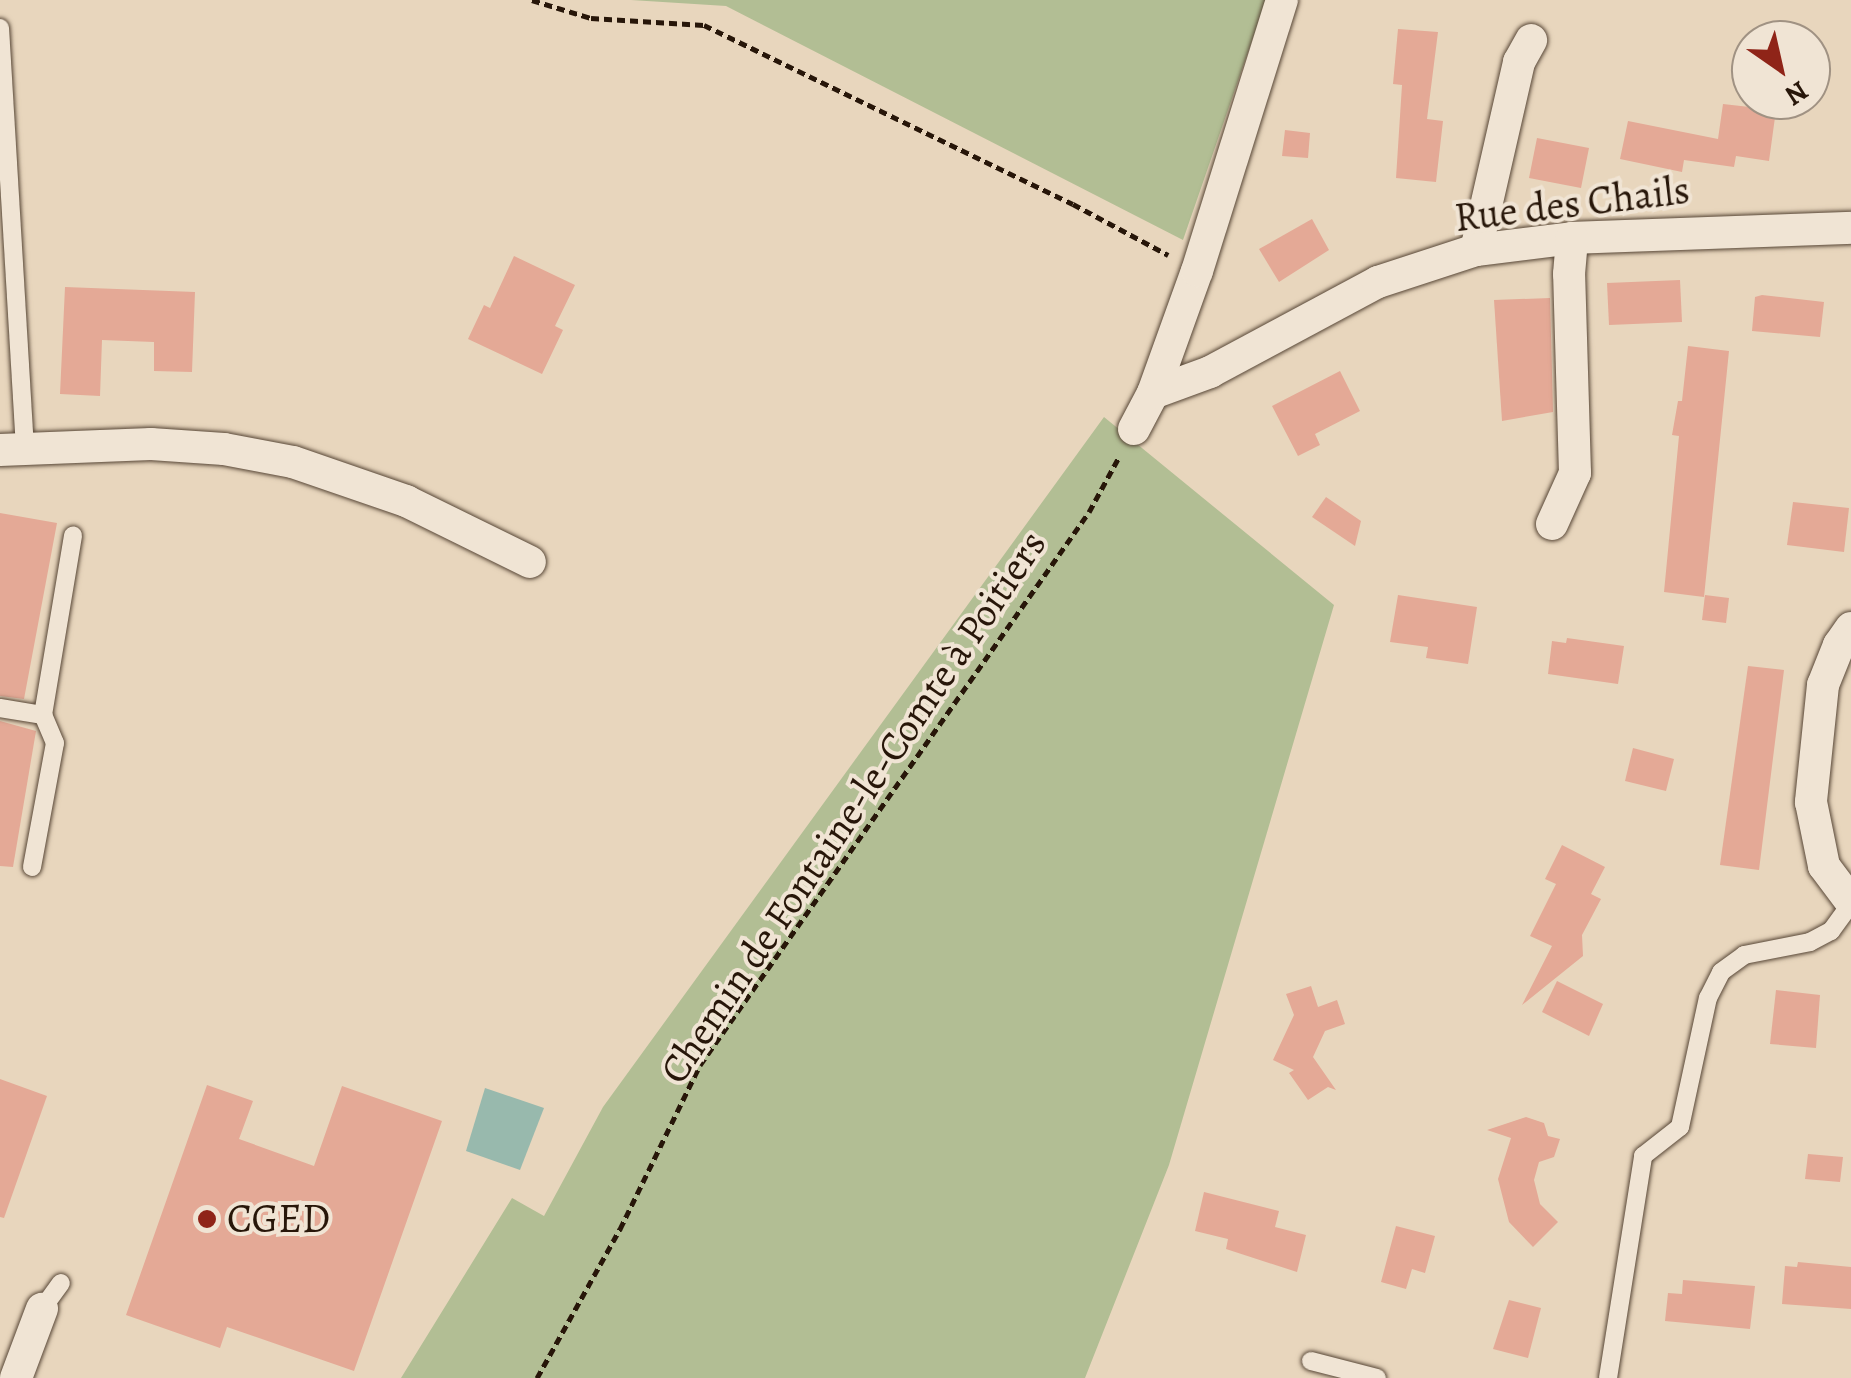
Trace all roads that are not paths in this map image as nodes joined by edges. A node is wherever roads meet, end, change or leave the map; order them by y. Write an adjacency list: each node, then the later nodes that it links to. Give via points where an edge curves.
1 (1282, 0): 7 (street)
2 (0, 28): 9 (lane)
3 (1532, 40): 6 (street, via 1519,62)
4 (1851, 228): 5 (street, Rue des Chails)
5 (1572, 238): 6 (street, Rue des Chails); 10 (street, via 1576,473)
6 (1476, 250): 7 (street, Rue des Chails, via 1378,282 1210,372)
7 (1153, 393): 8 (street)
8 (1134, 429)
9 (12, 450): 12 (street, via 151,444 224,448 294,462 406,501)
10 (1552, 524)
11 (73, 534): 15 (lane)
12 (530, 562)
13 (1851, 628): 17 (street, via 1823,685 1811,802 1824,866)
14 (0, 708): 15 (lane)
15 (43, 715): 16 (lane, via 55,742)
16 (32, 868)
17 (1851, 902): 23 (lane, via 1831,932 1744,955 1721,972 1708,998 1680,1127 1643,1156)
18 (51, 1296): 19 (street)
19 (13, 1342): 21 (street)
20 (1311, 1361): 22 (lane)
21 (16, 1378)
22 (1377, 1378)
23 (1608, 1378)

